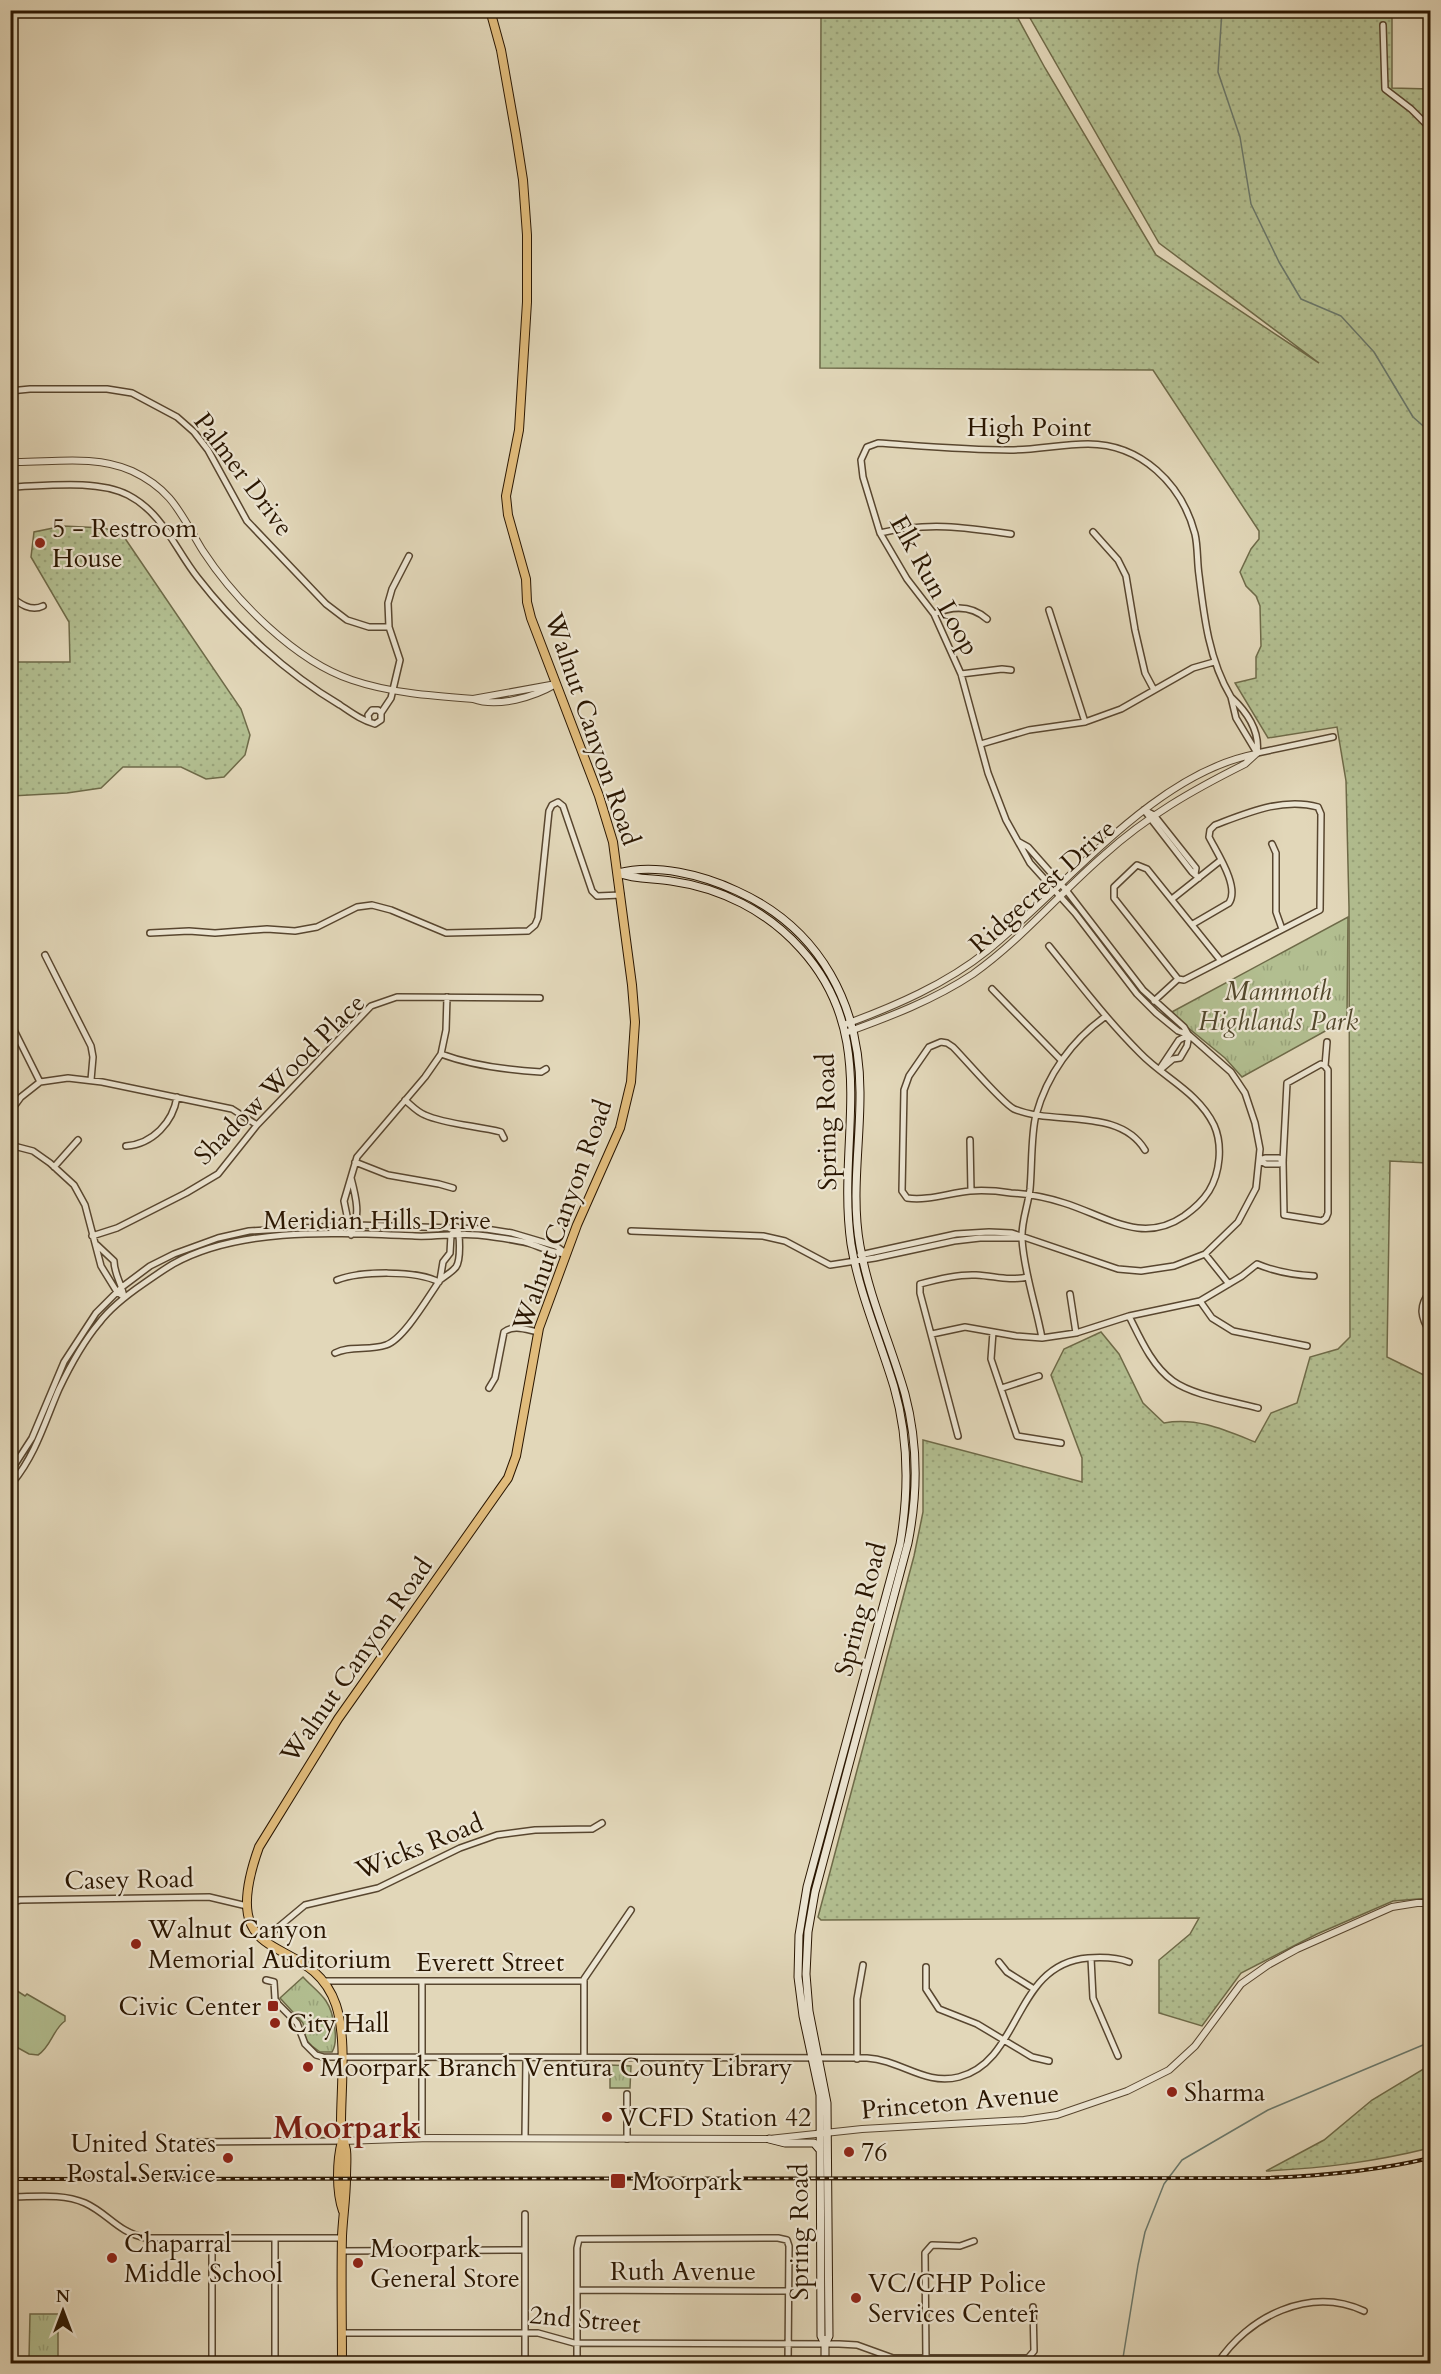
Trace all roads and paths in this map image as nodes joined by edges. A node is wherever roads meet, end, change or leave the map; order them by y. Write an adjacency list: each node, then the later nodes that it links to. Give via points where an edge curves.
1 (490, 10): 21 (main road, Walnut Canyon Road, via 516,135 526,235 527,303 519,430 506,485 506,507 526,579 531,618)
2 (1383, 25): 3 (street, via 1385,88)
3 (1431, 128)
4 (10, 391): 17 (street, Palmer Drive, via 106,389 132,393 177,417 208,450 247,521 326,604 347,620 369,627)
5 (867, 447): 9 (street, Elk Run Loop, via 861,460 863,477); 18 (street, High Point, via 878,443 1010,450 1088,444 1116,448 1145,461 1168,480 1184,504 1195,535)
6 (10, 462): 22 (street, via 98,462 131,471 154,484 177,505 221,575 282,638 339,676)
7 (10, 486): 26 (street, via 105,487 140,502 165,527 213,596 268,652 311,688)
8 (1093, 532): 23 (street, via 1119,560 1126,576 1145,674)
9 (880, 533): 10 (street, via 910,526 951,526); 15 (street, Elk Run Loop, via 907,579)
10 (1011, 534)
11 (410, 556): 17 (street, via 390,596)
12 (10, 596): 13 (street, via 28,608)
13 (43, 606)
14 (1049, 610): 31 (street)
15 (934, 614): 16 (street, via 947,608 963,608 978,610); 20 (street, Elk Run Loop)
16 (987, 619)
17 (389, 627): 22 (street, via 400,660)
18 (1214, 662): 23 (street, via 1193,668); 24 (street, High Point)
19 (1011, 670): 20 (street)
20 (961, 674): 33 (street, Elk Run Loop)
21 (556, 684): 22 (street, via 512,699 482,702); 40 (main road, Walnut Canyon Road, via 606,817)
22 (393, 689): 28 (street)
23 (1154, 690): 31 (street, via 1121,709)
24 (1231, 698): 25 (street, High Point); 29 (street, High Point)
25 (1243, 711): 29 (street); 34 (street, High Point, via 1259,741)
26 (353, 713): 27 (street); 30 (street)
27 (368, 713): 28 (street, via 376,710); 30 (street)
28 (381, 714): 30 (street, via 377,723)
29 (1236, 716): 34 (street, High Point)
30 (369, 721)
31 (1085, 722): 33 (street, via 1029,730)
32 (1333, 737): 34 (street, Ridgecrest Drive)
33 (981, 744): 37 (street, Elk Run Loop, via 996,797)
34 (1257, 753): 35 (street, Ridgecrest Drive, via 1191,779); 36 (street, Ridgecrest Drive, via 1245,764)
35 (1144, 810): 36 (street); 42 (street, Ridgecrest Drive)
36 (1151, 817): 41 (street); 43 (street, Ridgecrest Drive)
37 (1019, 842): 42 (street, Elk Run Loop); 44 (street, Elk Run Loop, via 1030,863)
38 (1272, 844): 49 (street, via 1276,853 1276,912)
39 (1221, 860): 41 (street); 48 (street, via 1231,883 1232,898); 49 (street, via 1209,833 1215,825 1257,809 1289,804 1318,807 1320,910)
40 (618, 873): 45 (main road, Walnut Canyon Road); 60 (main road, Spring Road, via 684,883 721,893 753,909 802,950 824,978)
41 (1197, 876): 47 (street)
42 (1061, 884): 43 (street, Elk Run Loop); 44 (street, Ridgecrest Drive)
43 (1066, 890): 46 (street, Ridgecrest Drive); 58 (street, Elk Run Loop)
44 (1054, 891): 46 (street, Elk Run Loop); 60 (street, Ridgecrest Drive, via 987,951 939,982)
45 (621, 895): 50 (street, via 597,896 592,891 563,806 558,802 549,811 538,918 528,931 446,933 372,905 357,907 317,927 295,932 267,928); 103 (main road, Walnut Canyon Road, via 634,1007 629,1096 611,1152)
46 (1059, 897): 62 (street, Ridgecrest Drive, via 973,974 926,1001); 63 (street, Elk Run Loop, via 1137,994 1170,1025)
47 (1172, 899): 48 (street); 54 (street, via 1147,869 1137,865 1114,887 1114,898)
48 (1193, 924): 53 (street)
49 (1282, 929): 53 (street)
50 (150, 933)
51 (1048, 946): 59 (street)
52 (45, 955): 70 (street, via 91,1046)
53 (1221, 961): 54 (street, via 1184,980)
54 (1178, 979): 58 (street)
55 (993, 989): 66 (street)
56 (447, 997): 57 (street, Shadow Wood Place); 65 (street); 76 (street, Shadow Wood Place, via 397,997 371,1006)
57 (540, 998)
58 (1154, 1001): 63 (street, Elk Run Loop)
59 (1106, 1016): 66 (street); 69 (street)
60 (847, 1023): 62 (main road, Spring Road)
61 (11, 1025): 71 (street)
62 (849, 1032): 105 (main road, Spring Road, via 860,1079 856,1202)
63 (1189, 1035): 69 (street, via 1179,1040); 69 (street, via 1180,1058); 83 (street, Elk Run Loop, via 1231,1072 1245,1093 1255,1123)
64 (1327, 1042): 67 (street)
65 (441, 1054): 68 (street, via 465,1063 521,1071); 73 (street)
66 (1060, 1059): 75 (street)
67 (1325, 1066): 84 (street, via 1316,1066 1287,1083); 84 (street, via 1328,1213 1322,1221 1284,1215)
68 (546, 1069)
69 (1160, 1070): 92 (street, via 1190,1093 1214,1126 1219,1145 1218,1170 1201,1204 1177,1221 1154,1230 1128,1227 1063,1202)
70 (91, 1080): 71 (street); 72 (street)
71 (40, 1082): 74 (street)
72 (177, 1096): 76 (street, via 232,1109); 81 (street, via 174,1112 165,1126 153,1136)
73 (405, 1100): 77 (street, via 436,1120 501,1132); 85 (street, via 359,1152)
74 (10, 1112)
75 (1035, 1117): 82 (street, via 1093,1120 1139,1140); 89 (street, via 1011,1108 947,1043 929,1047 904,1090 902,1191 907,1198 917,1199); 92 (street)
76 (257, 1125): 99 (street, Shadow Wood Place, via 218,1174 117,1228)
77 (504, 1138)
78 (78, 1140): 86 (street)
79 (970, 1140): 89 (street)
80 (10, 1145): 86 (street, via 33,1151)
81 (126, 1146)
82 (1145, 1150)
83 (1259, 1161): 84 (street); 104 (street, Elk Run Loop, via 1256,1188 1238,1222)
84 (1283, 1161)
85 (355, 1162): 87 (street); 88 (street, via 388,1175)
86 (54, 1167): 99 (street, via 74,1185 85,1205)
87 (351, 1178): 90 (street); 91 (street)
88 (453, 1188)
89 (972, 1191): 92 (street)
90 (356, 1195): 91 (street); 93 (street)
91 (345, 1196): 93 (street)
92 (1029, 1196): 100 (street)
93 (353, 1226): 94 (street, Meridian Hills Drive); 97 (street); 114 (street, Meridian Hills Drive, via 249,1230 218,1238 150,1266)
94 (457, 1227): 96 (street); 98 (street); 103 (street, Meridian Hills Drive, via 512,1233 556,1246)
95 (630, 1231): 105 (street, Elk Run Loop, via 763,1236 785,1241 831,1265)
96 (460, 1234): 98 (street, Meridian Hills Drive); 103 (street, Meridian Hills Drive, via 527,1243); 108 (street)
97 (351, 1235): 98 (street, Meridian Hills Drive); 118 (street, Meridian Hills Drive, via 272,1237 217,1246 174,1263)
98 (452, 1235): 107 (street, via 450,1253)
99 (92, 1236): 101 (street)
100 (1022, 1238): 104 (street, Elk Run Loop, via 1118,1269 1141,1271 1174,1266); 105 (street, Elk Run Loop, via 967,1239); 110 (street)
101 (97, 1245): 102 (street); 106 (street)
102 (108, 1254): 106 (street); 114 (street)
103 (567, 1254): 121 (main road, Walnut Canyon Road)
104 (1205, 1254): 113 (street)
105 (859, 1258): 162 (main road, Spring Road, via 907,1405 914,1443 915,1490 908,1543 810,1912 806,1985)
106 (99, 1259): 115 (street)
107 (443, 1262): 108 (street, via 446,1268); 112 (street)
108 (456, 1268): 112 (street)
109 (1314, 1276): 113 (street, via 1291,1275 1257,1264)
110 (1028, 1277): 125 (street, via 1014,1280 956,1276 920,1284); 126 (street)
111 (337, 1280): 112 (street, via 363,1275 412,1275)
112 (439, 1282): 128 (street, via 405,1329 388,1345 345,1348)
113 (1229, 1284): 119 (street)
114 (122, 1287): 115 (street, Meridian Hills Drive); 118 (street)
115 (117, 1292): 118 (street); 129 (street, Meridian Hills Drive, via 96,1313)
116 (1431, 1292): 123 (street, via 1421,1311)
117 (1070, 1294): 124 (street)
118 (124, 1297): 131 (street, Meridian Hills Drive, via 99,1322)
119 (1200, 1301): 120 (street); 127 (street, via 1212,1318 1233,1331)
120 (1129, 1316): 124 (street); 134 (street, via 1159,1368 1173,1381)
121 (538, 1332): 132 (street, via 509,1328 504,1332 495,1378); 142 (main road, Walnut Canyon Road, via 516,1456 508,1478 297,1783 259,1847)
122 (993, 1332): 125 (street, via 965,1327); 126 (street); 133 (street, via 991,1359)
123 (1431, 1332)
124 (1076, 1333): 126 (street)
125 (932, 1335): 135 (street)
126 (1042, 1338)
127 (1307, 1346)
128 (335, 1353)
129 (57, 1376): 131 (street); 137 (street, Meridian Hills Drive, via 32,1438)
130 (1039, 1376): 133 (street)
131 (64, 1380): 138 (street, Meridian Hills Drive, via 45,1428)
132 (489, 1388)
133 (1002, 1388): 136 (street, via 1017,1437)
134 (1258, 1408)
135 (958, 1436)
136 (1061, 1443)
137 (10, 1472)
138 (13, 1482)
139 (602, 1823): 145 (street, Wicks Road, via 592,1829 528,1830 497,1835 460,1848 378,1888 305,1905)
140 (12, 1902): 142 (street, Casey Road, via 201,1897); 144 (street)
141 (1431, 1903): 166 (street, Princeton Avenue, via 1404,1904 1383,1911 1297,1948 1259,1970 1233,1994 1181,2061 1127,2091 1074,2111 1040,2118)
142 (247, 1906): 145 (main road, Walnut Canyon Road, via 249,1922)
143 (631, 1910): 154 (street)
144 (10, 1914)
145 (262, 1941): 152 (main road, via 306,1965)
146 (1091, 1958): 148 (street); 155 (street, via 1062,1964 1042,1977); 157 (street, via 1093,1998)
147 (999, 1962): 155 (street, via 1007,1972)
148 (1129, 1962)
149 (863, 1965): 163 (street, via 858,1994)
150 (926, 1967): 156 (street, via 926,1989 939,2009 977,2024)
151 (266, 1980): 158 (street, via 274,1982 275,1999 297,2023 310,2050 323,2057)
152 (324, 1981): 153 (street, Everett Street); 158 (main road, via 337,2010)
153 (422, 1981): 154 (street, Everett Street); 159 (street)
154 (584, 1982): 161 (street)
155 (1034, 1989): 156 (street)
156 (1003, 2040): 163 (street, via 981,2067 949,2079 919,2076 883,2060); 164 (street, via 1032,2057)
157 (1118, 2056)
158 (341, 2057): 159 (street); 171 (main road)
159 (421, 2058): 160 (street); 167 (street)
160 (525, 2058): 161 (street); 168 (street)
161 (584, 2058): 162 (street)
162 (816, 2059): 163 (street); 166 (main road, Spring Road, via 826,2093)
163 (857, 2059)
164 (1048, 2061)
165 (627, 2094): 169 (street)
166 (824, 2133): 170 (street, Princeton Avenue); 173 (main road, Spring Road); 190 (main road, Spring Road, via 829,2336)
167 (422, 2139): 168 (street, Princeton Avenue); 171 (street, Princeton Avenue)
168 (525, 2139): 169 (street, Princeton Avenue)
169 (627, 2139): 170 (street, Princeton Avenue)
170 (769, 2139): 173 (main road, via 814,2143 819,2146)
171 (342, 2140): 172 (street); 176 (main road)
172 (191, 2142)
173 (820, 2155): 190 (main road, Spring Road, via 821,2336)
174 (10, 2197): 177 (street, via 69,2198 93,2207 119,2228 137,2236)
175 (525, 2214): 180 (street)
176 (342, 2238): 178 (street); 181 (main road)
177 (212, 2239): 178 (street); 192 (street)
178 (275, 2239): 193 (street)
179 (974, 2241): 191 (street, via 928,2248)
180 (525, 2250): 181 (street); 187 (street)
181 (342, 2251): 186 (main road)
182 (577, 2290): 183 (street, Ruth Avenue); 183 (street, via 579,2239 778,2238 787,2240 789,2246); 188 (street)
183 (788, 2290): 189 (street)
184 (1034, 2307): 191 (street, 2nd Street, via 1034,2351 1028,2358)
185 (1364, 2311): 199 (street, via 1322,2301 1284,2310 1247,2330)
186 (342, 2333): 187 (street, 2nd Street); 194 (main road)
187 (524, 2333): 188 (street, 2nd Street); 195 (street)
188 (578, 2343): 189 (street, 2nd Street); 196 (street)
189 (788, 2344): 190 (street, 2nd Street); 197 (street)
190 (825, 2344): 191 (street, 2nd Street, via 857,2345 893,2358); 198 (main road, Spring Road)
191 (926, 2359)
192 (212, 2364)
193 (275, 2364)
194 (342, 2364)
195 (525, 2364)
196 (577, 2364)
197 (788, 2364)
198 (825, 2364)
199 (1217, 2364)

